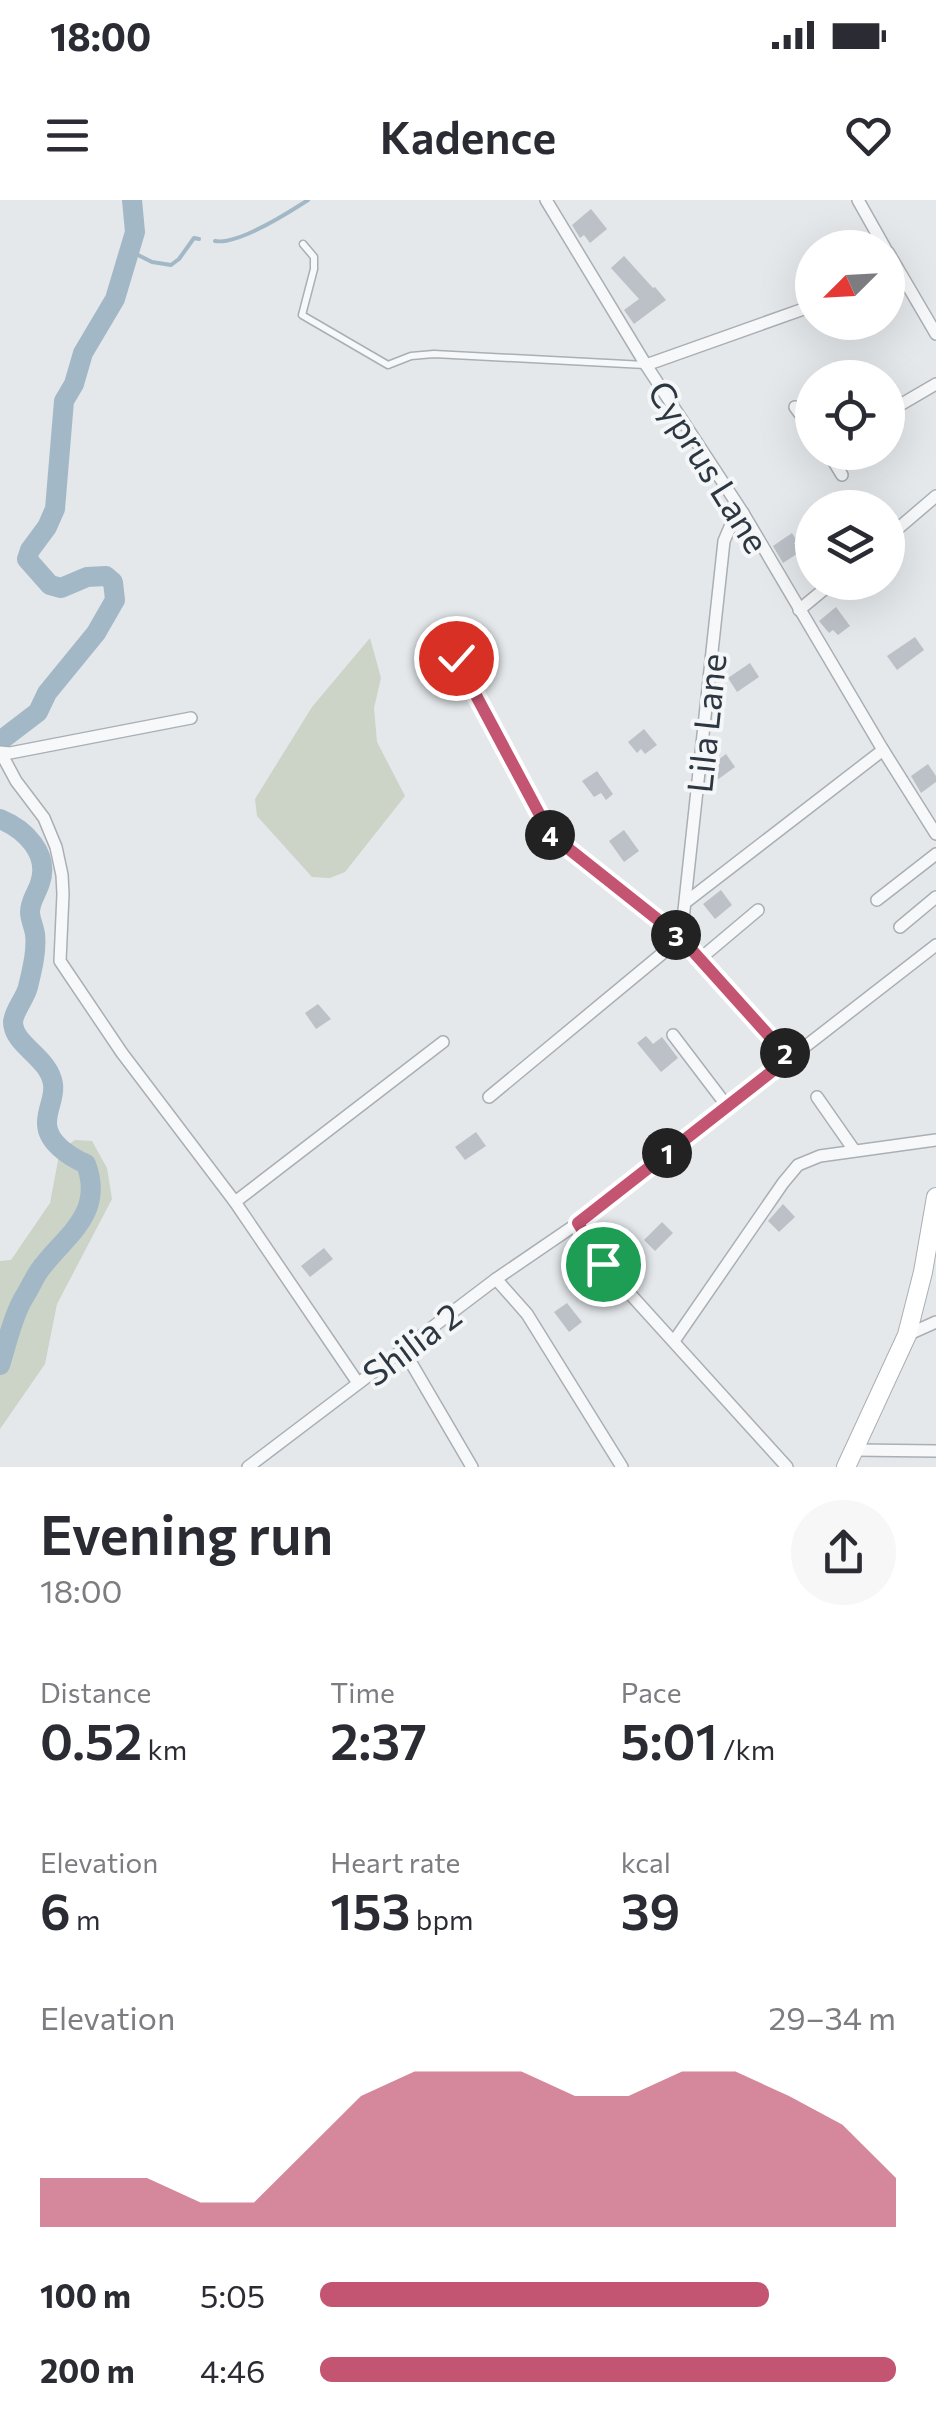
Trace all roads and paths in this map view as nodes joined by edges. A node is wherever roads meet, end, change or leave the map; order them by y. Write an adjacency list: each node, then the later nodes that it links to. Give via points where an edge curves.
1 (546, 200): 8 (street, Cyprus Lane)
2 (858, 200): 3 (street)
3 (875, 230)
4 (304, 244): 8 (lane, via 314,270 302,315 388,365 434,354)
5 (905, 291): 7 (street)
6 (795, 312): 8 (street)
7 (936, 334)
8 (646, 365): 14 (street, Cyprus Lane)
9 (936, 384): 10 (street)
10 (905, 402)
11 (838, 470): 12 (street)
12 (842, 476)
13 (936, 496): 15 (street)
14 (743, 513): 17 (street, Cyprus Lane); 26 (street, Lila Lane, via 724,541)
15 (905, 522)
16 (811, 600): 17 (street)
17 (800, 610): 20 (street, Cyprus Lane)
18 (456, 658): 29 (street, via 550,834)
19 (191, 718): 21 (street)
20 (882, 750): 22 (street, Cyprus Lane); 26 (street)
21 (0, 752): 41 (street, via 56,847 63,894 60,960)
22 (936, 834)
23 (936, 854): 25 (street)
24 (936, 897): 28 (street)
25 (878, 900)
26 (686, 902): 29 (street, Lila Lane)
27 (758, 910): 31 (street)
28 (900, 927)
29 (681, 938): 31 (street); 35 (street)
30 (936, 946): 34 (street, Shilia 2)
31 (701, 958): 34 (street)
32 (673, 1035): 37 (street)
33 (443, 1042): 41 (street)
34 (789, 1058): 37 (street, Shilia 2)
35 (489, 1097)
36 (817, 1097): 39 (street)
37 (727, 1106): 42 (street, Shilia 2)
38 (936, 1140): 39 (street)
39 (854, 1150): 46 (street, via 798,1165)
40 (936, 1197): 45 (main road)
41 (235, 1202): 48 (street)
42 (578, 1223): 43 (street, Shilia 2); 46 (street, via 603,1264)
43 (496, 1279): 47 (street, Shilia 2); 53 (street, via 527,1314)
44 (936, 1322): 45 (street)
45 (907, 1336): 50 (main road)
46 (674, 1340): 54 (street)
47 (403, 1349): 48 (street, Shilia 2); 52 (street)
48 (358, 1383): 51 (street, Shilia 2)
49 (936, 1452): 50 (street)
50 (850, 1458)
51 (248, 1467)
52 (472, 1467)
53 (622, 1467)
54 (787, 1467)

